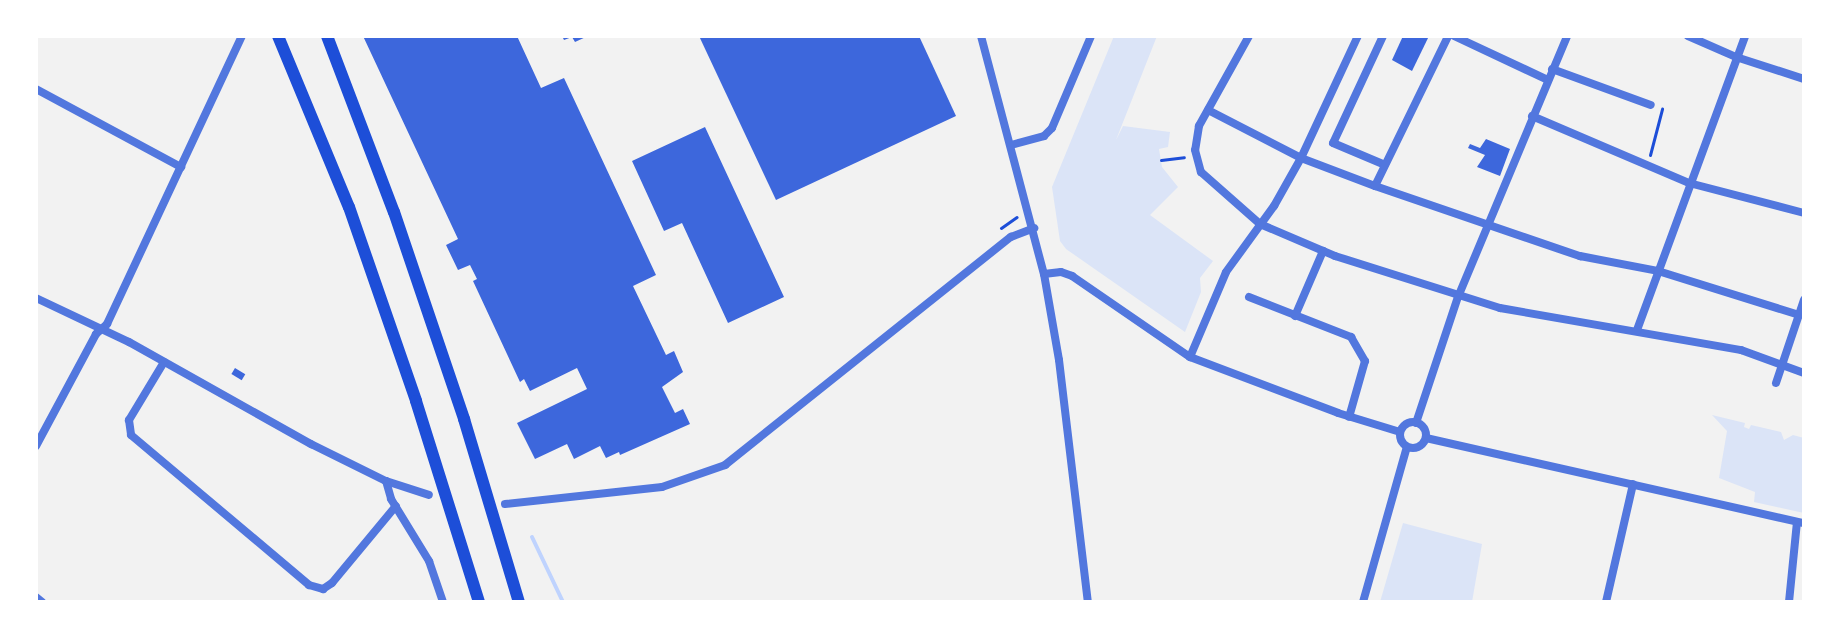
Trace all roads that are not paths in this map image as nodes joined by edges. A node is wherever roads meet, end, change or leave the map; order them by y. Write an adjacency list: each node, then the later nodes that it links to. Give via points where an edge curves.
1 (242, 36): 24 (street)
2 (278, 36): 62 (main road, via 349,207)
3 (327, 36): 63 (main road, via 394,212)
4 (981, 36): 21 (street)
5 (1091, 36): 21 (street, via 1049,133)
6 (1249, 36): 19 (street)
7 (1358, 36): 22 (street)
8 (1383, 36): 23 (street, via 1333,143)
9 (1451, 36): 16 (street); 23 (street)
10 (1567, 36): 14 (street)
11 (1688, 36): 13 (street)
12 (1745, 36): 13 (street)
13 (1736, 57): 15 (street); 25 (street)
14 (1552, 69): 16 (street); 18 (street)
15 (1804, 79)
16 (1548, 80): 20 (street)
17 (36, 89): 24 (street)
18 (1651, 105)
19 (1208, 110): 22 (street); 28 (street, via 1199,126 1196,155 1201,172)
20 (1532, 116): 25 (street); 29 (street)
21 (1011, 145): 30 (street)
22 (1301, 158): 26 (street); 28 (street)
23 (1385, 165): 26 (street)
24 (181, 167): 40 (street)
25 (1689, 183): 27 (street); 32 (street)
26 (1375, 186): 29 (street)
27 (1804, 213)
28 (1260, 224): 31 (street); 42 (street, via 1226,272)
29 (1488, 224): 32 (street, via 1580,256); 35 (street)
30 (1034, 225): 33 (street); 56 (street, via 1011,237 725,465 662,487)
31 (1323, 251): 35 (street); 39 (street)
32 (1658, 271): 38 (street); 41 (street)
33 (1044, 274): 42 (street, via 1072,276); 64 (street)
34 (1249, 297): 39 (street)
35 (1458, 297): 41 (street); 48 (street)
36 (36, 298): 40 (street)
37 (1804, 300): 38 (street)
38 (1799, 315): 44 (street)
39 (1295, 316): 47 (street, via 1351,337 1365,361)
40 (101, 329): 43 (street); 51 (street)
41 (1637, 330): 44 (street, via 1741,350)
42 (1190, 357): 47 (street)
43 (164, 362): 53 (street); 57 (street, via 129,420 131,435 309,585 323,589 332,583)
44 (1782, 366): 45 (street); 46 (street)
45 (1804, 373)
46 (1776, 383)
47 (1349, 417): 49 (street)
48 (1416, 423): 49 (street); 50 (street)
49 (1400, 432): 52 (street)
50 (1426, 438): 52 (street, via 1418,447); 54 (street)
51 (36, 446)
52 (1407, 447): 65 (street)
53 (386, 481): 55 (street); 57 (street)
54 (1633, 484): 58 (street); 66 (street)
55 (429, 495)
56 (505, 504)
57 (396, 506): 61 (street, via 423,548)
58 (1801, 522): 67 (street)
59 (36, 597): 60 (street)
60 (42, 602)
61 (443, 602)
62 (479, 602)
63 (519, 602)
64 (1088, 602)
65 (1363, 602)
66 (1606, 602)
67 (1789, 602)

